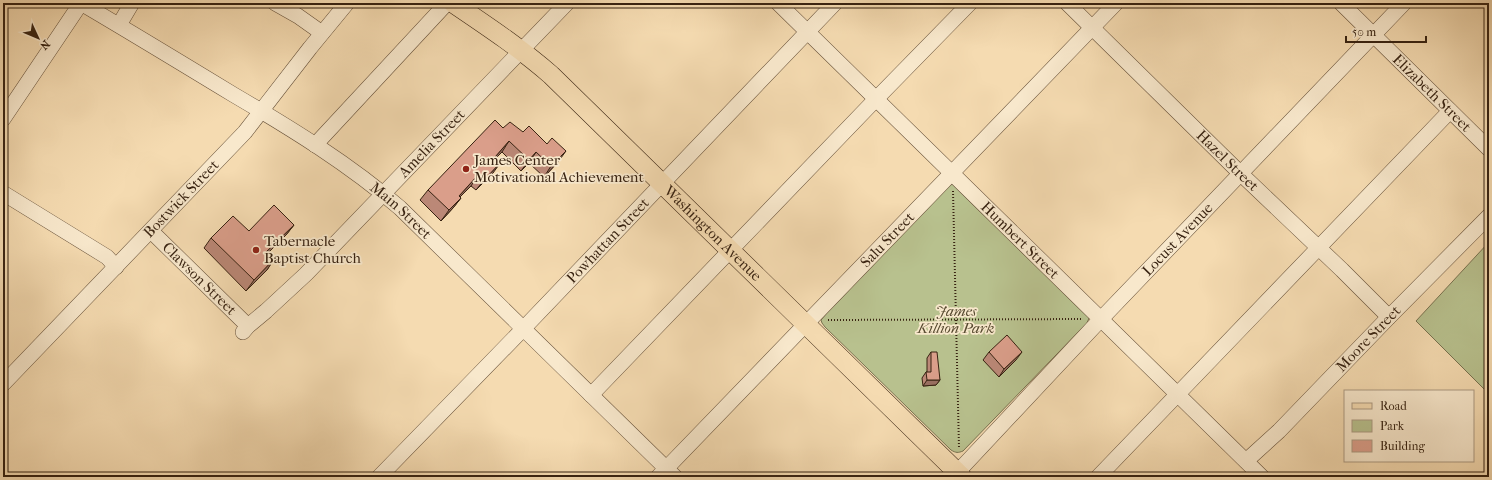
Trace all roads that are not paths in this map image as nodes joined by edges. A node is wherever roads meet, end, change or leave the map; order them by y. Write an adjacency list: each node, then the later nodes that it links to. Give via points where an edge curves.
1 (81, 3): 15 (street, Main Street); 24 (street)
2 (132, 3): 15 (street)
3 (275, 3): 18 (street)
4 (347, 3): 18 (street, Bostwick Street)
5 (447, 3): 25 (street)
6 (453, 3): 20 (main road, Washington Avenue)
7 (567, 3): 20 (street, Amelia Street)
8 (778, 3): 17 (street, Humbert Street)
9 (835, 3): 17 (street, Powhattan Street)
10 (970, 3): 21 (street)
11 (1067, 3): 16 (street, Hazel Street)
12 (1116, 3): 16 (street, Salu Street)
13 (1342, 3): 19 (street, Elizabeth Street)
14 (1404, 3): 19 (street, Locust Avenue)
15 (119, 26): 22 (street, Main Street)
16 (1092, 28): 27 (street, Salu Street); 28 (street, Hazel Street)
17 (807, 32): 21 (street, Humbert Street); 29 (street, Powhattan Street)
18 (322, 33): 22 (street, Bostwick Street)
19 (1374, 35): 23 (street, Elizabeth Street); 28 (street, Locust Avenue)
20 (521, 50): 29 (main road, Washington Avenue, via 562,86); 31 (street, Amelia Street)
21 (876, 99): 27 (street, Humbert Street); 35 (street)
22 (262, 111): 25 (street, Main Street); 33 (street, Bostwick Street)
23 (1450, 111): 26 (street, Elizabeth Street); 34 (street)
24 (3, 119)
25 (315, 145): 31 (street, Main Street)
26 (1489, 149)
27 (952, 173): 38 (street, Humbert Street); 39 (street, Salu Street)
28 (1240, 173): 34 (street, Hazel Street); 38 (street, Locust Avenue)
29 (662, 184): 35 (main road, Washington Avenue); 41 (street, Powhattan Street)
30 (3, 193): 36 (street, via 107,257)
31 (384, 194): 40 (street, Amelia Street, via 306,274); 41 (street, Main Street)
32 (1489, 216): 37 (street, Moore Street)
33 (151, 232): 36 (street, Bostwick Street); 40 (street, Clawson Street)
34 (1318, 247): 37 (street, Hazel Street); 43 (street)
35 (730, 251): 39 (main road, Washington Avenue); 44 (street)
36 (116, 267): 42 (street, Bostwick Street)
37 (1388, 317): 45 (street, Moore Street, via 1279,431)
38 (1101, 319): 43 (street, Humbert Street); 48 (street, Locust Avenue)
39 (805, 324): 47 (street, Salu Street); 48 (main road, Washington Avenue)
40 (245, 329)
41 (523, 329): 44 (street, Main Street); 46 (street, Powhattan Street)
42 (3, 384)
43 (1178, 394): 45 (street, Humbert Street); 49 (street)
44 (591, 395): 47 (street, Main Street)
45 (1246, 461): 50 (street, Humbert Street)
46 (388, 474)
47 (666, 474)
48 (957, 475)
49 (1098, 477)
50 (1262, 477)

